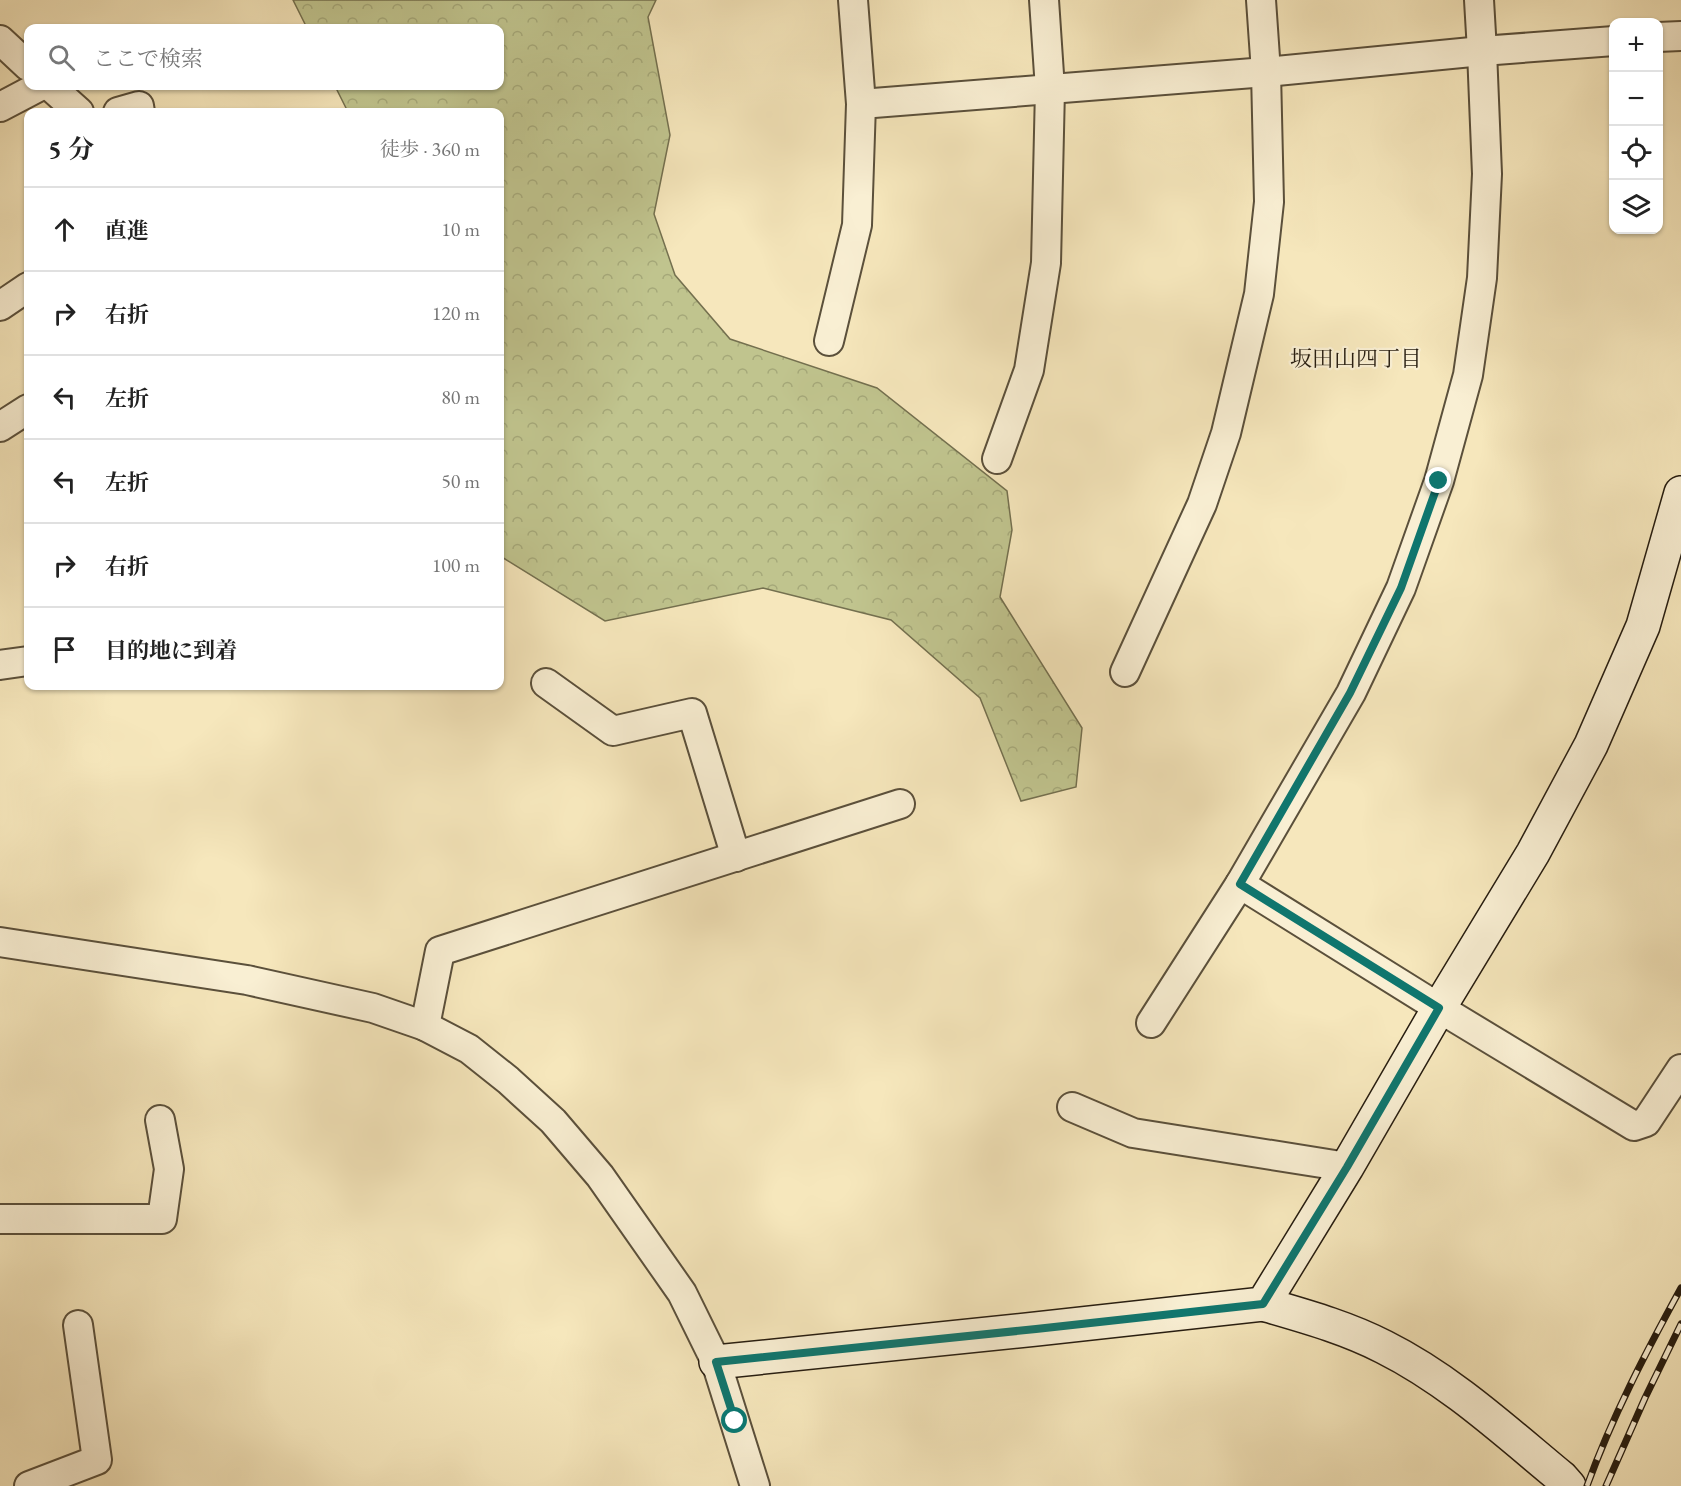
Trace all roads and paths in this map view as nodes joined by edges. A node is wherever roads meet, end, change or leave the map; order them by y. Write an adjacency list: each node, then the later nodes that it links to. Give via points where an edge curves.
1 (853, 0): 15 (street)
2 (1044, 0): 12 (street)
3 (1261, 0): 11 (street)
4 (1479, 0): 9 (street)
5 (1681, 36): 6 (street)
6 (1663, 37)
7 (0, 40): 10 (street)
8 (1609, 41): 9 (street)
9 (1482, 51): 11 (street); 31 (street, via 1487,174 1482,278 1468,375 1439,481 1401,588 1350,693)
10 (24, 62)
11 (1266, 72): 12 (street); 27 (street, via 1269,202 1259,294 1226,433 1202,504)
12 (1050, 89): 15 (street); 23 (street, via 1046,263 1029,370)
13 (32, 90): 16 (street)
14 (54, 90): 17 (street)
15 (861, 104): 20 (street, via 857,225)
16 (0, 107)
17 (75, 108)
18 (24, 290): 19 (street)
19 (0, 306)
20 (829, 341)
21 (24, 412): 22 (street)
22 (0, 427)
23 (997, 459)
24 (1681, 493): 33 (street, via 1643,626 1591,745 1533,853)
25 (24, 662): 26 (street)
26 (0, 665)
27 (1125, 672)
28 (546, 683): 30 (street, via 613,731 692,713)
29 (900, 804): 30 (street)
30 (735, 857): 35 (street, via 440,951)
31 (1240, 884): 33 (street); 34 (street)
32 (0, 942): 35 (street, via 247,980 373,1008)
33 (1439, 1008): 36 (street, via 1634,1126 1646,1122); 39 (street)
34 (1151, 1023)
35 (425, 1026): 43 (street, via 469,1049 553,1121 600,1176 682,1293)
36 (1681, 1068)
37 (1072, 1107): 39 (street, via 1133,1133)
38 (160, 1120): 40 (street, via 169,1169 162,1219)
39 (1347, 1167): 41 (street)
40 (0, 1219)
41 (1263, 1304): 43 (street); 46 (street, via 1325,1322 1385,1347 1422,1369 1450,1386)
42 (78, 1324): 44 (street, via 97,1460)
43 (716, 1362): 45 (street)
44 (29, 1486)
45 (755, 1486)
46 (1569, 1486)

